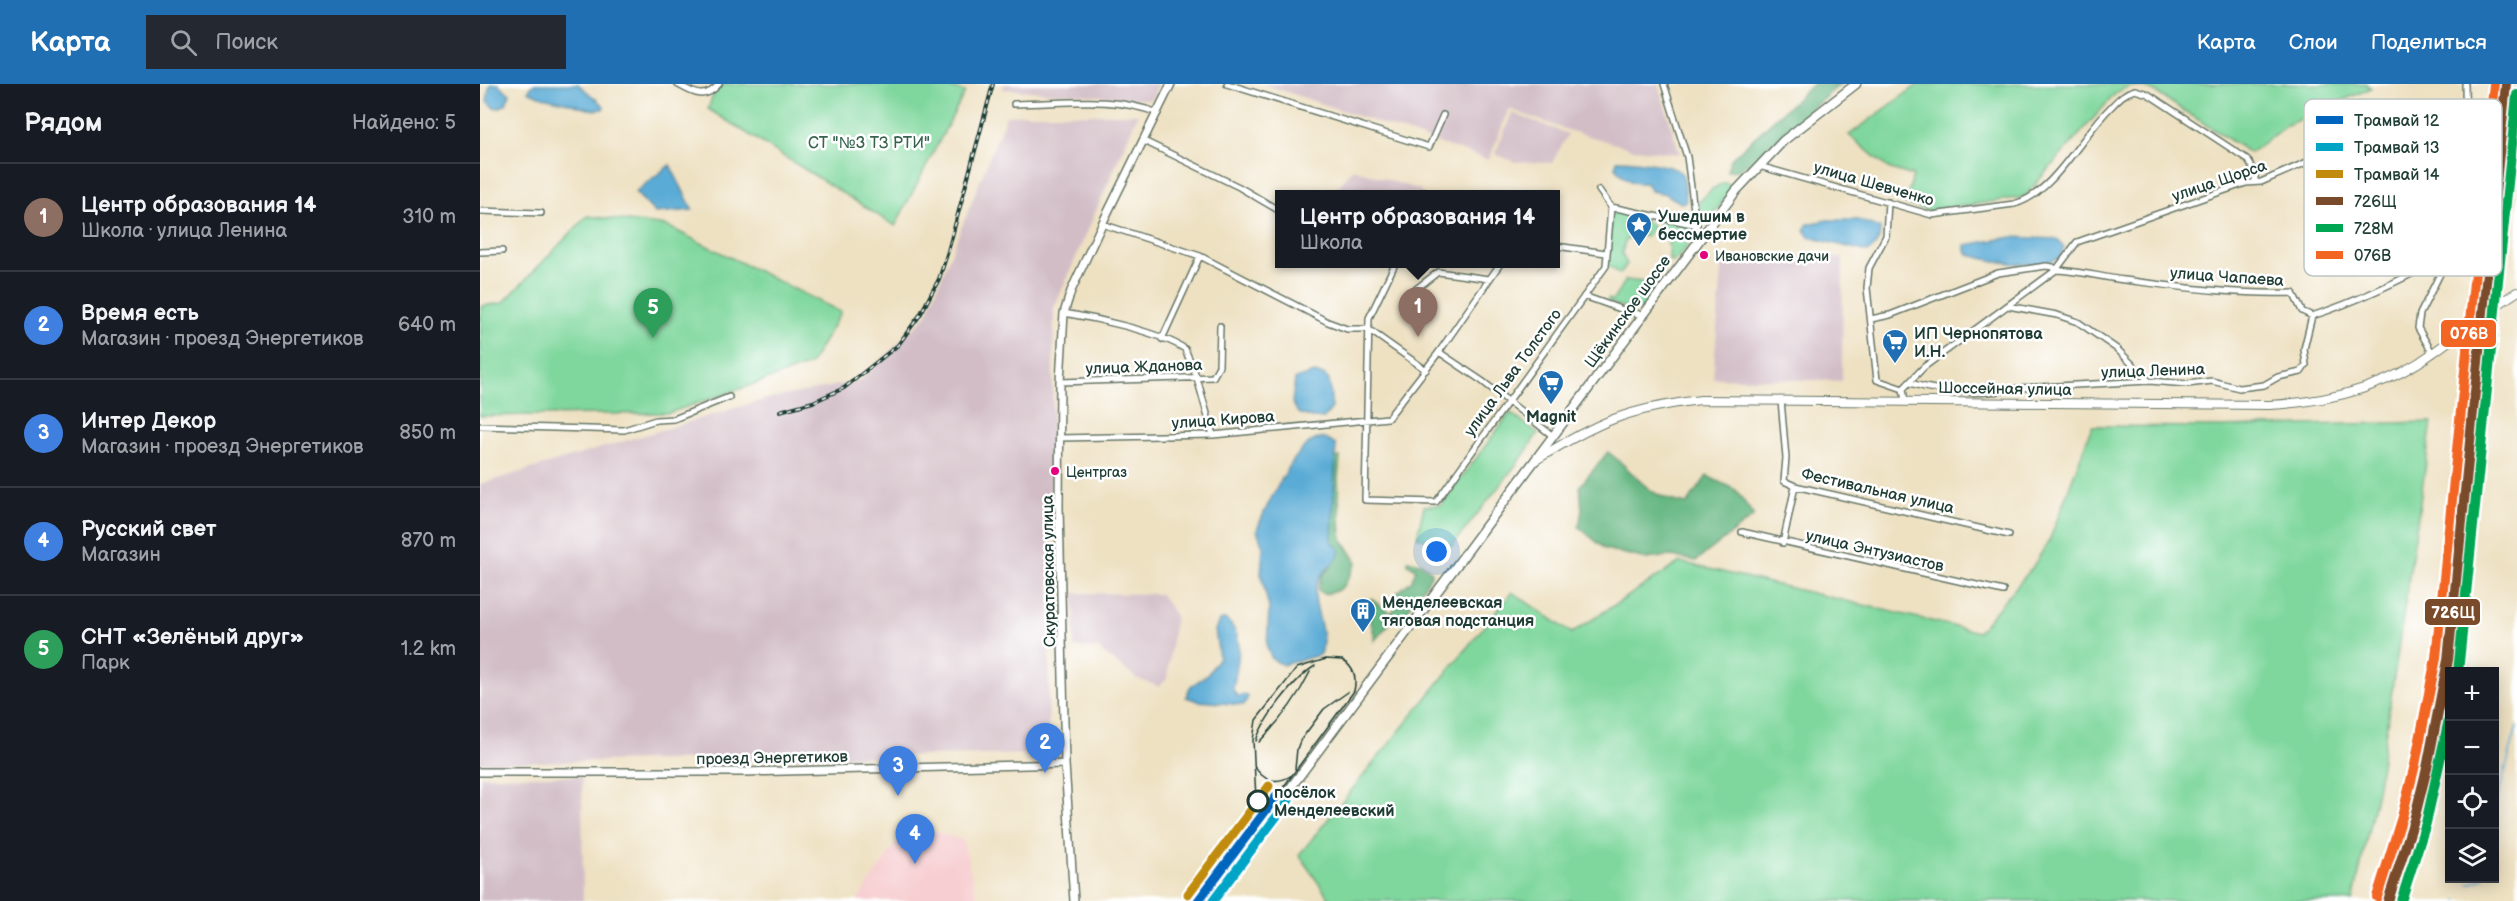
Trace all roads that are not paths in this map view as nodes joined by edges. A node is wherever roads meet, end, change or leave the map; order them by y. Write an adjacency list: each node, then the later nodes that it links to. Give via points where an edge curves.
1 (677, 84): 2 (street, via 697,96)
2 (719, 84)
3 (1172, 84): 10 (street, Скуратовская улица)
4 (1227, 84): 11 (street, via 1429,147)
5 (1664, 84): 23 (street, via 1687,157)
6 (1856, 84): 14 (main road, Щёкинское шоссе, via 1783,141)
7 (2465, 84): 8 (street)
8 (2465, 99)
9 (1014, 104): 10 (street, via 1115,101)
10 (1158, 113): 12 (street, Скуратовская улица)
11 (1443, 115)
12 (1144, 141): 19 (street); 22 (street, Скуратовская улица)
13 (2304, 162): 15 (street, улица Щорса)
14 (1759, 166): 17 (street, улица Шевченко); 24 (main road, Щёкинское шоссе)
15 (2255, 182): 17 (street, улица Шевченко, via 2255,172 2247,159 2148,94 2135,90 2113,105 2060,171 2025,202 1932,215); 32 (street, улица Щорса, via 2077,242)
16 (1599, 190): 18 (street)
17 (1888, 202): 43 (street, via 1886,236 1869,268)
18 (1611, 207): 23 (street); 28 (street, улица Льва Толстого)
19 (1275, 208)
20 (480, 211): 21 (street)
21 (541, 213)
22 (1102, 224): 29 (street); 40 (street, Скуратовская улица)
23 (1697, 225): 24 (street)
24 (1698, 240): 41 (main road, Щёкинское шоссе)
25 (1560, 247): 28 (street)
26 (502, 251): 27 (street)
27 (480, 252)
28 (1606, 253): 38 (street, улица Льва Толстого, via 1606,266)
29 (1200, 256): 45 (street, via 1328,322 1347,329); 46 (street)
30 (1393, 268): 45 (street, via 1369,318)
31 (1497, 268): 35 (street)
32 (2056, 270): 39 (street); 42 (street, улица Чапаева, via 2201,290 2293,293 2302,311); 43 (street, via 2046,266 1998,273)
33 (2408, 276): 42 (street)
34 (2439, 276): 48 (street, via 2420,314 2418,328)
35 (1489, 279): 36 (street, via 1438,272); 47 (street)
36 (1416, 289)
37 (2517, 292): 48 (main road, Шоссейная улица)
38 (1584, 296): 41 (street); 56 (street, улица Льва Толстого)
39 (2008, 306): 51 (street, via 2078,322 2117,349); 53 (street, via 1924,367)
40 (1064, 314): 46 (street, via 1096,318); 52 (street, Скуратовская улица)
41 (1644, 315): 62 (main road, Щёкинское шоссе)
42 (2312, 316): 51 (street, улица Ленина, via 2304,349 2306,365 2295,375 2239,388 2212,381)
43 (1870, 320): 54 (street, via 1877,380)
44 (1220, 326): 50 (street, улица Жданова, via 1219,366 1213,377)
45 (1368, 329): 49 (street); 59 (street)
46 (1162, 339): 50 (street, via 1185,349)
47 (1439, 352): 49 (street); 56 (street)
48 (2433, 354): 58 (main road, Шоссейная улица, via 2364,389 2309,403)
49 (1426, 370): 59 (street, улица Кирова, via 1388,418)
50 (1197, 378): 52 (street, улица Жданова); 61 (street)
51 (2149, 381): 53 (street, улица Ленина, via 2000,392 1935,391)
52 (1060, 382): 63 (street, Скуратовская улица)
53 (1910, 383): 54 (street)
54 (1903, 389): 58 (street)
55 (729, 397): 60 (street, via 674,419 624,430)
56 (1509, 400): 59 (street, улица Льва Толстого, via 1436,502 1365,500); 62 (street)
57 (1781, 400): 58 (main road, Шоссейная улица); 64 (main road, Шоссейная улица, via 1701,400 1635,410 1593,426); 65 (street, Фестивальная улица, via 1784,481)
58 (1905, 401)
59 (1366, 420): 61 (street, улица Кирова)
60 (480, 426)
61 (1213, 435): 63 (street, улица Кирова)
62 (1553, 436): 64 (main road, Щёкинское шоссе)
63 (1059, 438): 70 (street, Скуратовская улица)
64 (1533, 463): 73 (main road, Щёкинское шоссе)
65 (1796, 486): 67 (street, Фестивальная улица); 68 (street)
66 (1742, 532): 68 (street, улица Энтузиастов)
67 (2009, 535)
68 (1783, 543): 69 (street, улица Энтузиастов)
69 (2002, 591)
70 (1065, 764): 71 (street, проезд Энергетиков, via 745,772); 72 (street, Скуратовская улица)
71 (480, 772)
72 (1074, 901)
73 (1206, 901)

